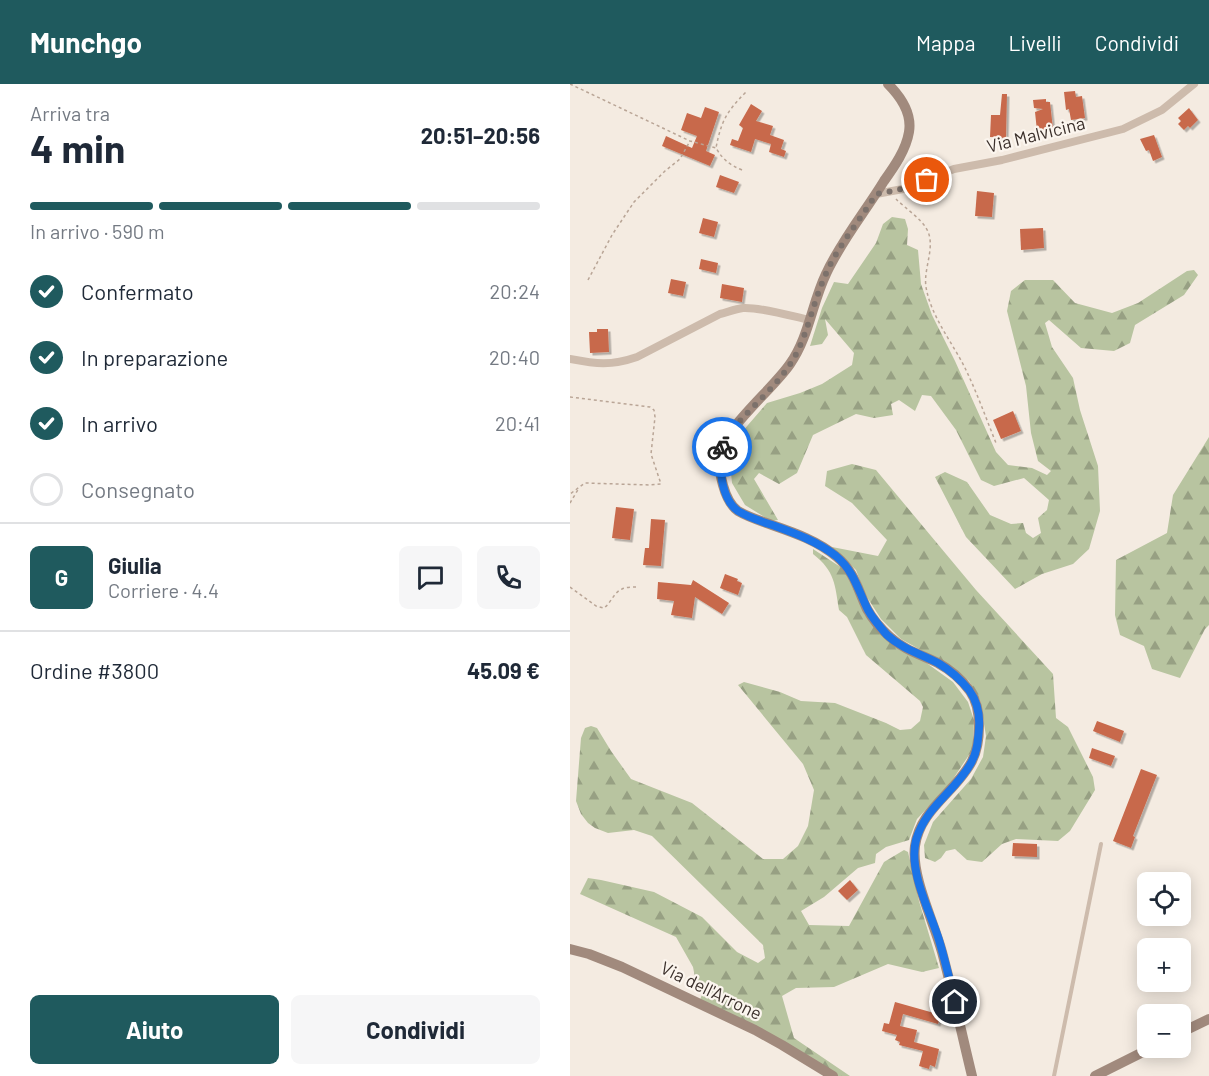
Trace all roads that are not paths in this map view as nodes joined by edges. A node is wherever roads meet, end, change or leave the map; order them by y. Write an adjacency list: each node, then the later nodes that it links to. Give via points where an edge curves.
1 (888, 84): 3 (street, via 904,106 909,131 895,166)
2 (1194, 84): 3 (street, Via Malvicina, via 1162,110 1123,129 960,168)
3 (876, 194): 4 (street, via 835,256)
4 (809, 320): 5 (street, via 759,309 735,309 626,361 608,364); 12 (street, via 788,368 725,439 721,475 735,509 798,534 843,562 869,613 886,633 899,645 950,670 974,699 979,725 972,762 926,817 914,852)
5 (570, 359)
6 (1101, 844): 13 (lane)
7 (570, 949): 11 (street, Via dell'Arrone, via 622,967 755,1030)
8 (1209, 1019): 9 (street)
9 (1191, 1028)
10 (1137, 1055): 14 (street)
11 (833, 1076)
12 (972, 1076)
13 (1054, 1076)
14 (1095, 1076)

